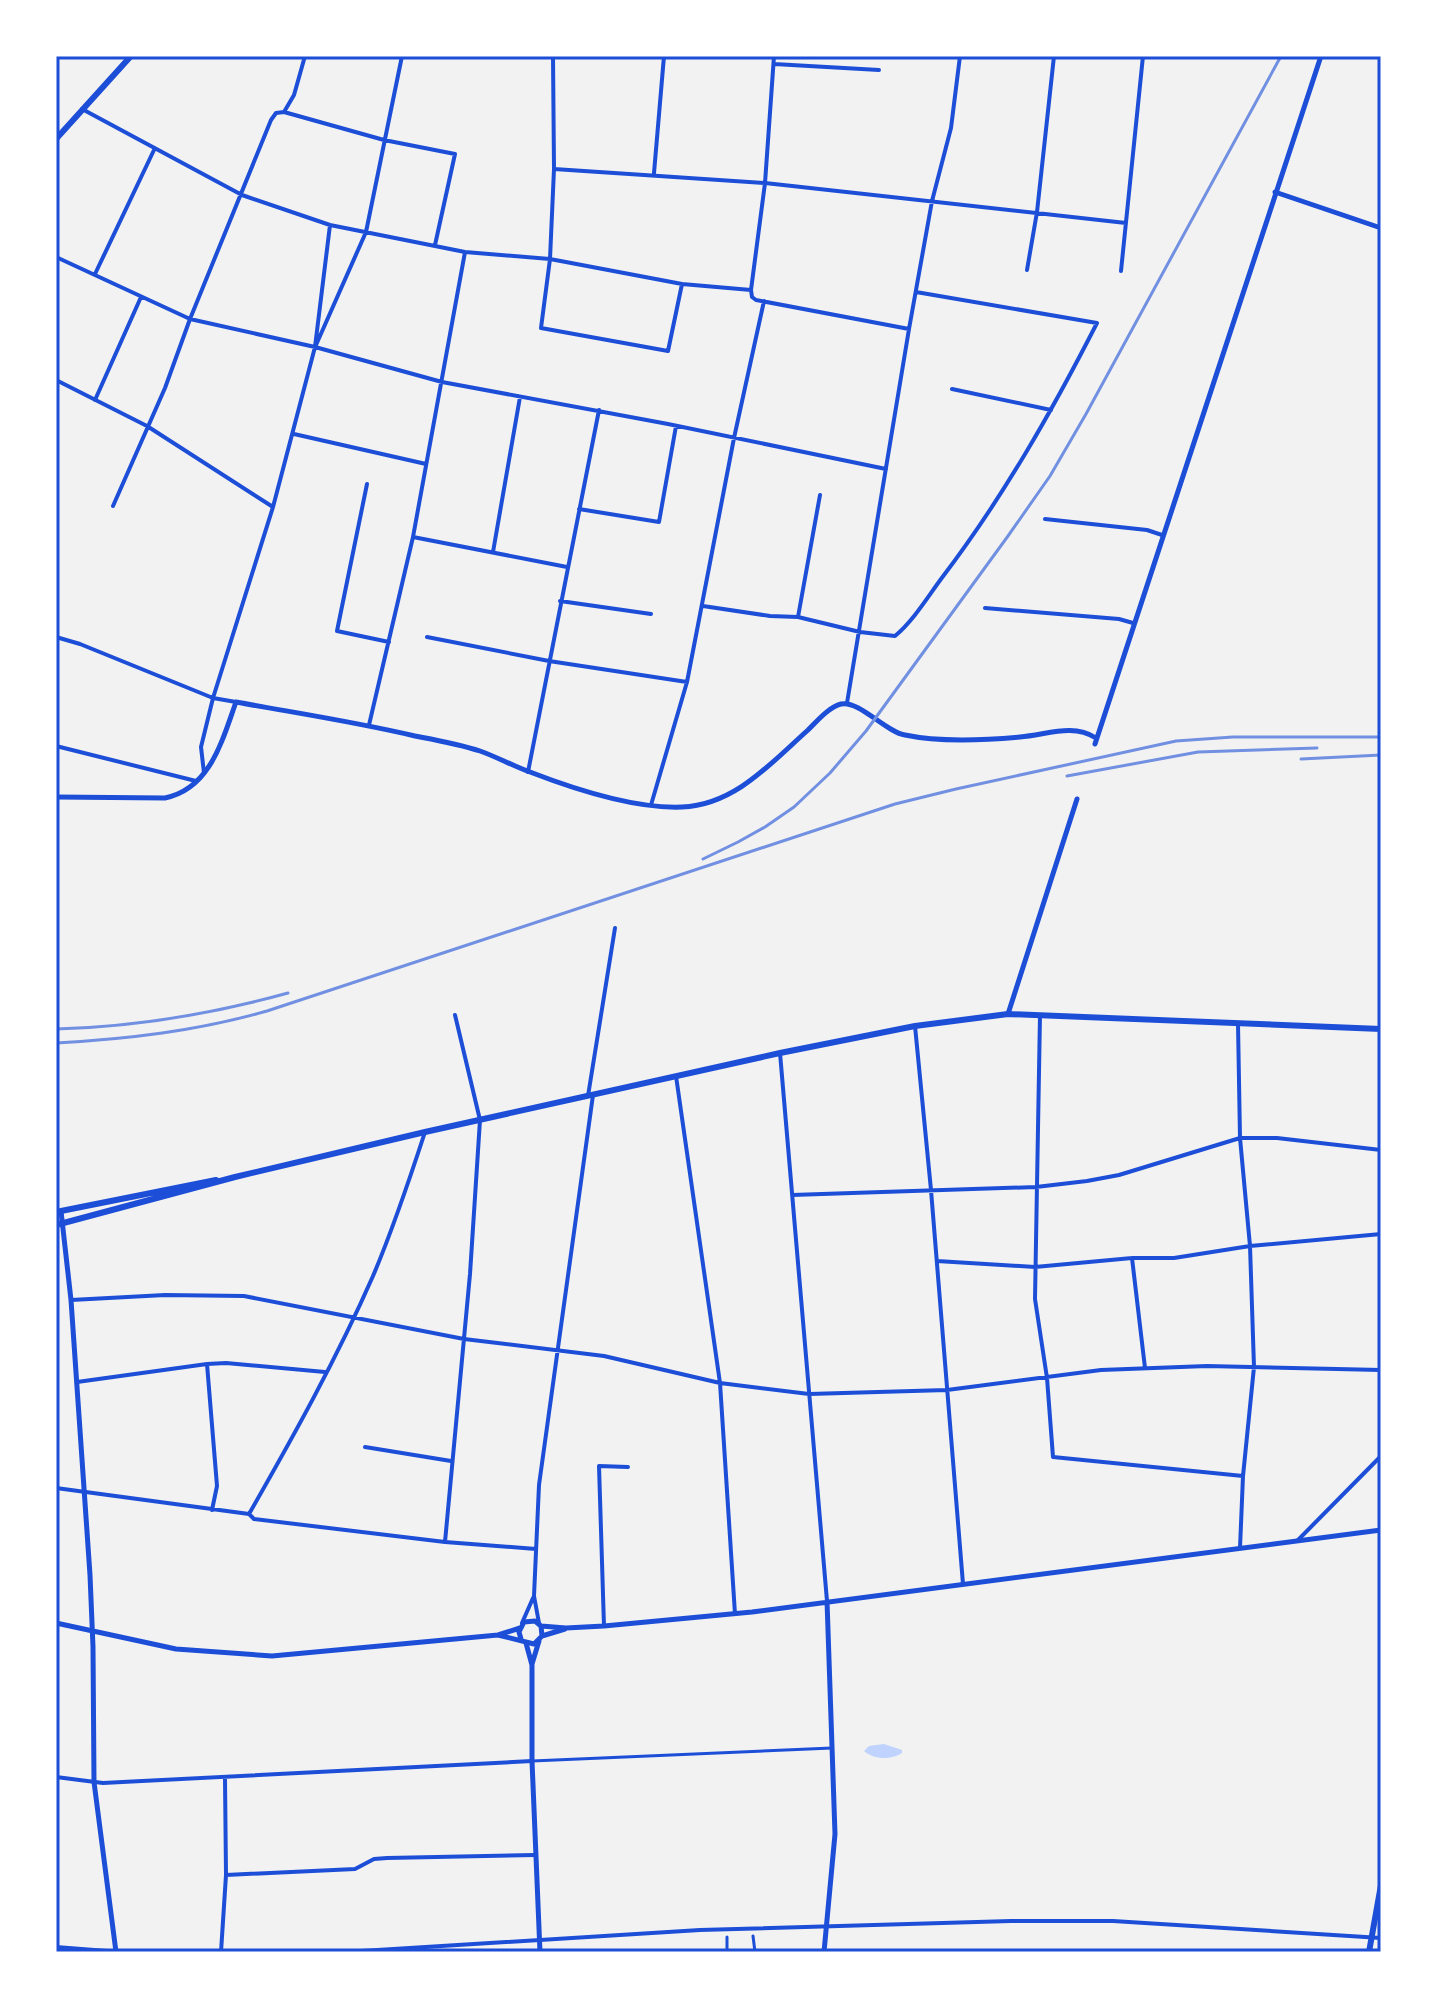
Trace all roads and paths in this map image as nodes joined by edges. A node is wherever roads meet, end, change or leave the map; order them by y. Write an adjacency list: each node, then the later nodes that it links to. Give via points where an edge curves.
1 (131, 56): 13 (main road)
2 (305, 56): 14 (street)
3 (402, 56): 16 (street)
4 (553, 56): 18 (street)
5 (664, 56): 19 (street)
6 (774, 56): 11 (street)
7 (960, 56): 23 (street, via 951,128)
8 (1054, 56): 24 (street)
9 (1143, 56): 25 (street)
10 (1321, 56): 21 (street)
11 (774, 64): 12 (street); 20 (street)
12 (879, 70)
13 (82, 109): 15 (main road); 17 (street)
14 (284, 112): 16 (street); 22 (street, via 271,120)
15 (56, 139)
16 (384, 140): 28 (street); 29 (street, via 455,154)
17 (154, 150): 22 (street); 35 (street)
18 (554, 169): 19 (street); 32 (street)
19 (654, 174): 20 (street)
20 (765, 183): 23 (street); 37 (street)
21 (1275, 192): 27 (street); 63 (street)
22 (242, 195): 26 (street); 41 (street)
23 (932, 201): 24 (street); 38 (street)
24 (1037, 212): 25 (street); 33 (street)
25 (1126, 223): 34 (street)
26 (330, 225): 28 (street); 43 (street)
27 (1381, 228)
28 (366, 232): 29 (street); 43 (street)
29 (435, 245): 30 (street)
30 (465, 252): 32 (street); 45 (street)
31 (56, 257): 35 (street)
32 (550, 259): 36 (street); 36 (street, via 541,328 555,331 668,351)
33 (1027, 270)
34 (1121, 271)
35 (95, 274): 39 (street)
36 (682, 284): 37 (street)
37 (751, 290): 40 (street, via 752,297)
38 (916, 292): 42 (street); 50 (street, via 1097,323)
39 (141, 297): 41 (street); 48 (street)
40 (764, 301): 42 (street); 54 (street)
41 (190, 319): 43 (street); 51 (street)
42 (909, 329): 56 (street)
43 (315, 347): 45 (street); 53 (street)
44 (56, 380): 48 (street)
45 (442, 382): 47 (street); 55 (street)
46 (952, 389): 50 (street)
47 (520, 397): 49 (street); 65 (street)
48 (95, 400): 51 (street)
49 (599, 410): 52 (street); 61 (street)
50 (1053, 410): 73 (street, via 958,557 895,636)
51 (147, 426): 59 (street); 60 (street)
52 (676, 426): 54 (street); 61 (street, via 659,522)
53 (294, 434): 55 (street); 60 (street)
54 (734, 438): 56 (street); 68 (street)
55 (426, 464): 64 (street)
56 (886, 469): 73 (street)
57 (367, 484): 76 (street, via 337,631)
58 (820, 495): 71 (street)
59 (113, 506)
60 (273, 507): 79 (street)
61 (579, 509): 66 (street)
62 (1045, 519): 63 (street)
63 (1162, 535): 72 (street)
64 (413, 537): 65 (street); 76 (street)
65 (493, 552): 66 (street)
66 (567, 567): 67 (street)
67 (560, 601): 70 (street); 77 (street)
68 (703, 606): 71 (street); 78 (street)
69 (985, 608): 72 (street)
70 (651, 614)
71 (798, 617): 73 (street)
72 (1133, 623): 81 (street, via 1095,741 1084,730 1070,729 978,739 906,736)
73 (860, 632): 81 (street)
74 (56, 637): 79 (street)
75 (427, 637): 77 (street)
76 (389, 642): 82 (street)
77 (549, 661): 78 (street); 84 (street)
78 (687, 682): 89 (street)
79 (213, 698): 80 (street); 85 (street, via 201,747)
80 (236, 702): 82 (street); 85 (street)
81 (847, 703): 89 (street, via 833,708 752,780 723,797 683,807)
82 (369, 725): 84 (street, via 480,751)
83 (56, 746): 86 (street)
84 (528, 772): 89 (street)
85 (204, 774): 86 (street)
86 (198, 781): 87 (street, via 180,795 165,798)
87 (56, 797)
88 (1077, 799): 91 (street)
89 (651, 805)
90 (615, 928): 99 (street)
91 (1008, 1014): 93 (main road); 95 (main road)
92 (455, 1015): 100 (street)
93 (1040, 1015): 94 (main road); 105 (street)
94 (1238, 1022): 96 (main road); 102 (street)
95 (915, 1026): 97 (main road); 106 (street)
96 (1381, 1029)
97 (780, 1053): 98 (main road); 107 (street)
98 (676, 1076): 99 (main road); 126 (street)
99 (590, 1095): 100 (main road); 118 (street)
100 (480, 1120): 101 (main road); 117 (street)
101 (425, 1132): 104 (main road); 116 (street)
102 (1240, 1138): 103 (street); 105 (street, via 1119,1175); 111 (street)
103 (1381, 1150)
104 (235, 1177): 108 (main road); 109 (main road)
105 (1036, 1187): 106 (street); 114 (street)
106 (931, 1190): 107 (street); 113 (street)
107 (792, 1195): 128 (street)
108 (59, 1211): 109 (street)
109 (59, 1224): 115 (street)
110 (1381, 1234): 111 (street)
111 (1250, 1246): 112 (street, via 1174,1258); 120 (street)
112 (1132, 1258): 114 (street); 121 (street)
113 (937, 1261): 114 (street); 127 (street)
114 (1035, 1267): 124 (street)
115 (71, 1300): 116 (street, via 227,1293); 125 (street)
116 (355, 1316): 117 (street); 123 (street)
117 (464, 1339): 118 (street); 131 (street)
118 (558, 1351): 126 (street, via 604,1356); 142 (street, via 539,1485)
119 (207, 1364): 123 (street); 125 (street); 136 (street, via 217,1486)
120 (1254, 1367): 121 (street); 122 (street); 133 (street)
121 (1145, 1368): 124 (street)
122 (1381, 1370)
123 (325, 1372): 137 (street)
124 (1047, 1378): 127 (street); 133 (street, via 1053,1457)
125 (77, 1382): 135 (street)
126 (720, 1383): 128 (street); 146 (street)
127 (947, 1390): 128 (street); 143 (street)
128 (809, 1394): 145 (street)
129 (365, 1447): 131 (street)
130 (1381, 1456): 139 (street)
131 (451, 1461): 140 (street)
132 (628, 1467): 150 (street, via 599,1466)
133 (1243, 1476): 141 (street)
134 (56, 1488): 135 (street)
135 (84, 1491): 136 (street); 152 (street)
136 (212, 1510): 137 (street)
137 (249, 1514): 140 (street, via 254,1519)
138 (1381, 1530): 139 (street)
139 (1298, 1540): 141 (street)
140 (445, 1542): 142 (street)
141 (1240, 1548): 143 (street)
142 (536, 1549): 144 (street)
143 (963, 1584): 145 (street)
144 (534, 1596): 148 (street); 149 (street)
145 (827, 1601): 146 (street); 157 (street)
146 (735, 1614): 150 (street)
147 (56, 1623): 152 (street)
148 (540, 1624): 149 (street, via 532,1620); 151 (street); 154 (street)
149 (520, 1626): 153 (street); 155 (street)
150 (604, 1626): 151 (street)
151 (566, 1628): 154 (street)
152 (92, 1631): 153 (street, via 176,1649 272,1656); 161 (street)
153 (498, 1635): 155 (street)
154 (540, 1638): 155 (street); 156 (street)
155 (523, 1641): 156 (street)
156 (532, 1665): 158 (street)
157 (832, 1748): 158 (street); 165 (street, via 835,1834)
158 (532, 1761): 160 (street); 162 (street)
159 (56, 1777): 161 (street)
160 (225, 1778): 161 (street); 163 (street)
161 (94, 1782): 174 (street)
162 (535, 1855): 163 (street, via 387,1858 355,1869); 170 (street)
163 (226, 1875): 175 (street)
164 (1381, 1885): 168 (main road)
165 (826, 1925): 168 (street, via 1113,1921); 170 (street); 181 (street)
166 (753, 1936): 179 (street)
167 (727, 1937): 178 (street)
168 (1372, 1938): 169 (street); 182 (main road)
169 (1381, 1938)
170 (539, 1939): 172 (street); 177 (street)
171 (56, 1947): 174 (street)
172 (394, 1950): 176 (street)
173 (810, 1951): 180 (street)
174 (117, 1952)
175 (221, 1952)
176 (345, 1952)
177 (540, 1952)
178 (727, 1952)
179 (755, 1952)
180 (792, 1952)
181 (824, 1952)
182 (1369, 1952)

